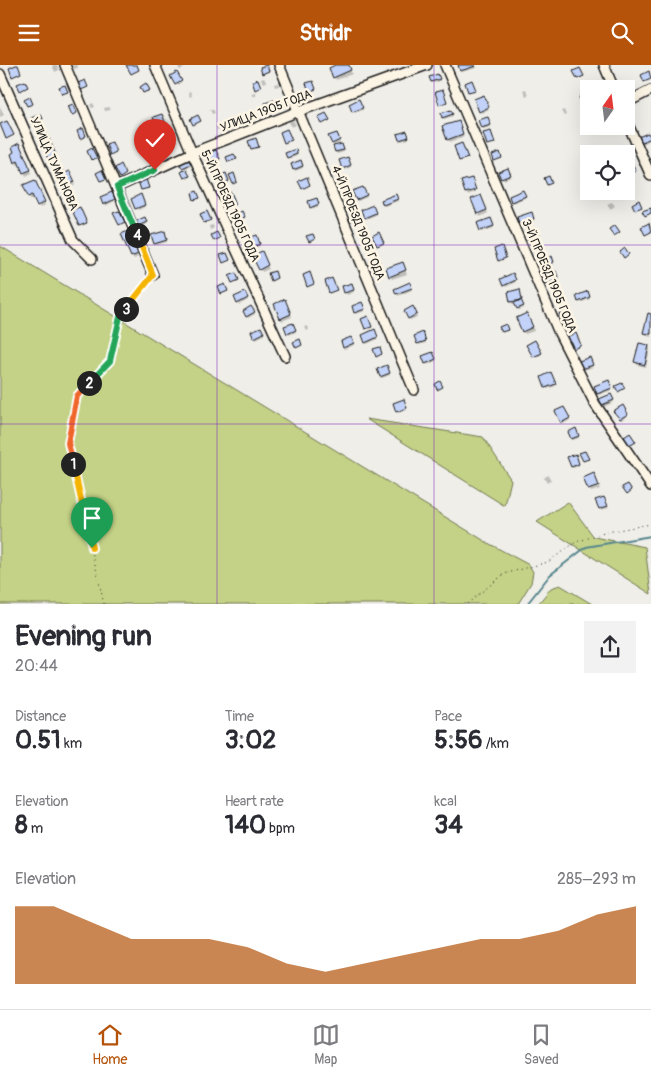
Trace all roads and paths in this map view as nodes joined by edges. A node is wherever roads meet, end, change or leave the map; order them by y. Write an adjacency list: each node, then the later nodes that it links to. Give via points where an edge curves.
1 (65, 65): 15 (street)
2 (155, 65): 13 (street, 5-Й ПРОЕЗД 1905 ГОДА)
3 (279, 65): 11 (street, 4-Й ПРОЕЗД 1905 ГОДА)
4 (427, 65): 11 (street, УЛИЦА 1905 ГОДА)
5 (445, 65): 21 (street, 3-Й ПРОЕЗД 1905 ГОДА, via 558,333 595,404)
6 (604, 65): 8 (street)
7 (0, 74): 16 (street, УЛИЦА ТУМАНОВА, via 73,240)
8 (610, 80)
9 (651, 90): 10 (street)
10 (635, 98)
11 (299, 111): 13 (street, УЛИЦА 1905 ГОДА); 19 (street, 4-Й ПРОЕЗД 1905 ГОДА)
12 (633, 135): 14 (street)
13 (192, 153): 15 (street, УЛИЦА 1905 ГОДА); 18 (street, 5-Й ПРОЕЗД 1905 ГОДА)
14 (651, 176)
15 (117, 187): 17 (street)
16 (92, 259)
17 (153, 275): 23 (path, via 120,317 110,361 77,396 68,443)
18 (285, 356)
19 (414, 390)
20 (651, 479): 21 (street)
21 (651, 486)
22 (651, 524): 24 (path, via 576,541 548,562 504,574)
23 (104, 604)
24 (467, 604)

